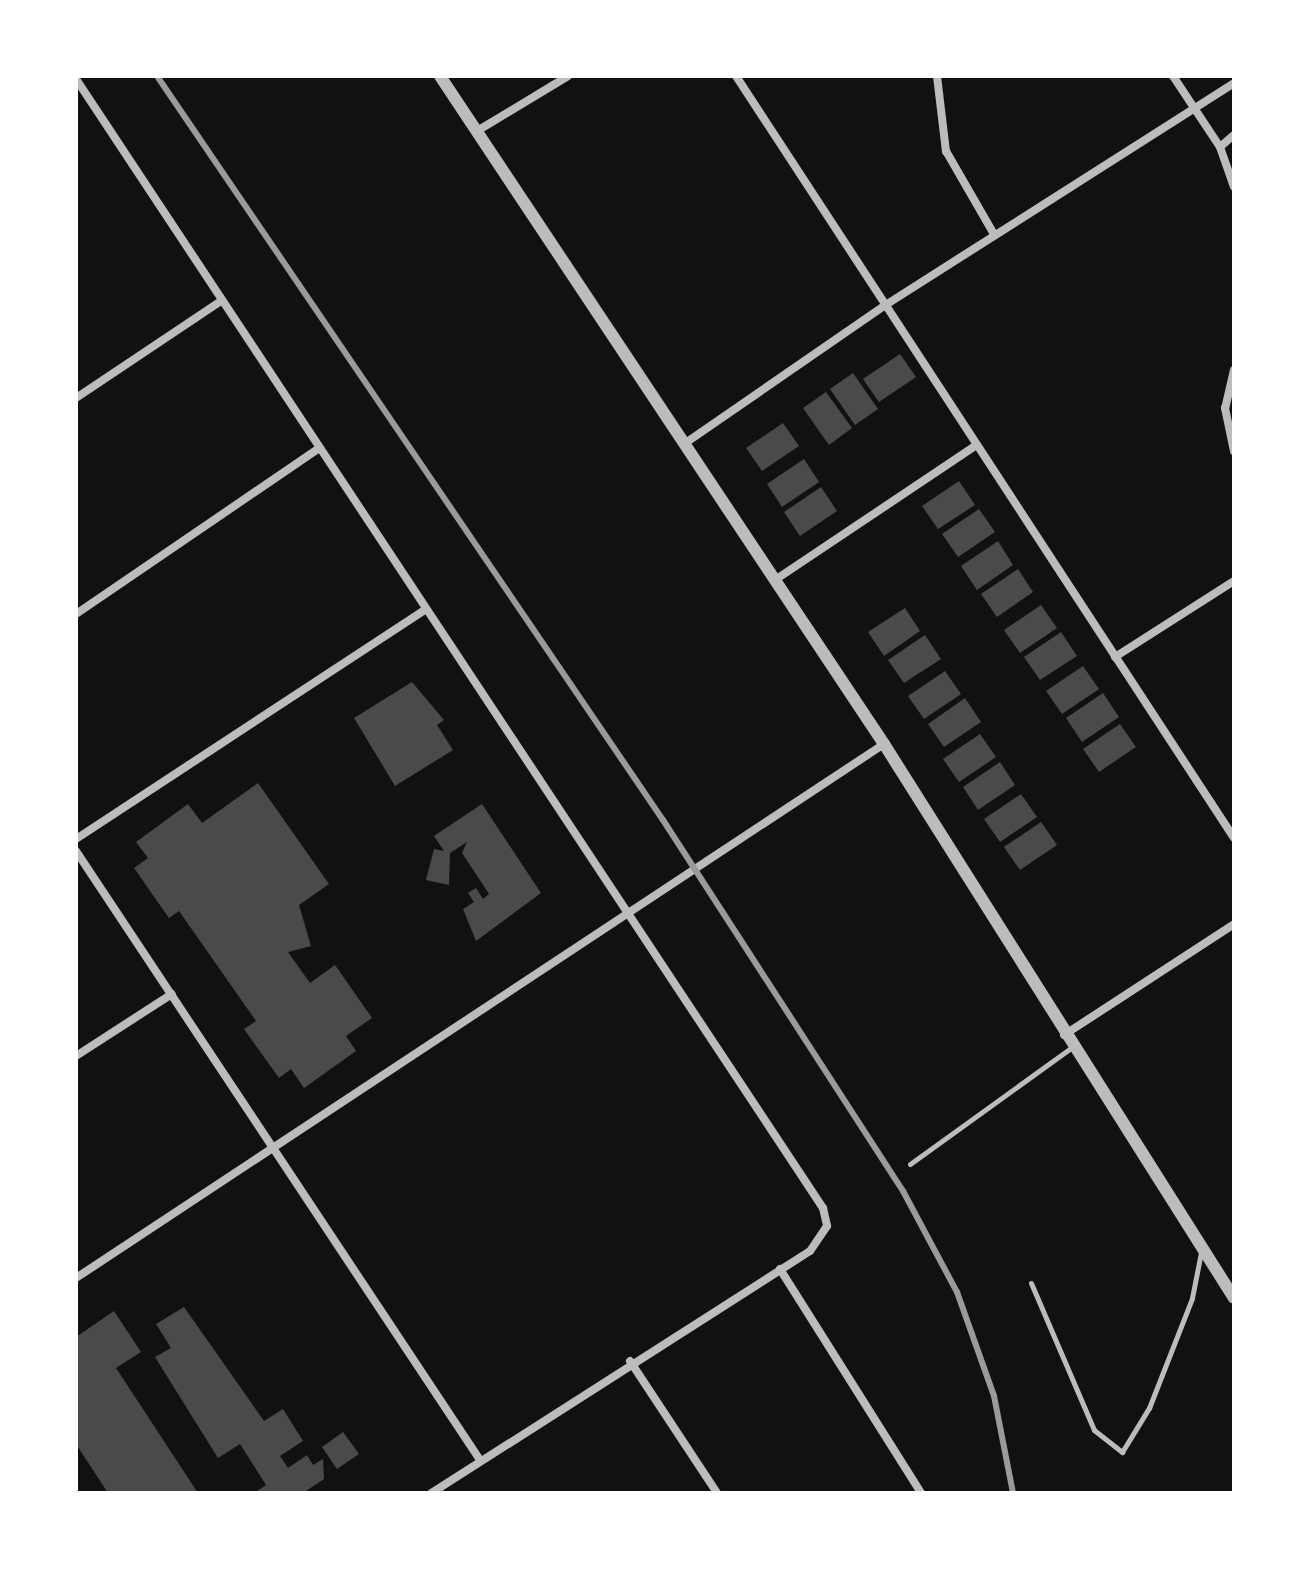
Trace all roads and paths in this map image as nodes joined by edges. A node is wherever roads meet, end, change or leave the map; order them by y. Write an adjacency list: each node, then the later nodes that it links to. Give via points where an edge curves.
1 (440, 76): 9 (street)
2 (568, 76): 9 (street)
3 (736, 76): 15 (street)
4 (937, 76): 13 (street, via 946,151)
5 (1173, 76): 8 (street)
6 (76, 79): 14 (street)
7 (1234, 83): 8 (street)
8 (1189, 106): 11 (street); 13 (street)
9 (477, 131): 18 (street)
10 (1234, 135): 11 (street)
11 (1220, 147): 12 (street)
12 (1234, 187)
13 (994, 234): 15 (street)
14 (221, 301): 17 (street); 20 (street)
15 (884, 306): 18 (street); 19 (street)
16 (1234, 370): 21 (street, via 1225,408)
17 (76, 398)
18 (684, 444): 22 (street)
19 (975, 446): 22 (street); 26 (street)
20 (318, 449): 24 (street); 25 (street)
21 (1234, 451)
22 (775, 580): 27 (street)
23 (1234, 581): 26 (street)
24 (424, 610): 29 (street); 31 (street)
25 (76, 614)
26 (1115, 657): 28 (street)
27 (884, 744): 31 (street); 34 (street)
28 (1234, 838)
29 (76, 839)
30 (76, 851): 33 (street)
31 (632, 912): 37 (street); 40 (street, via 823,1208 827,1226 810,1251)
32 (1234, 924): 34 (street)
33 (172, 994): 36 (street); 37 (street)
34 (1064, 1035): 35 (street)
35 (1072, 1047): 38 (lane); 39 (street)
36 (76, 1056)
37 (274, 1148): 41 (street); 45 (street)
38 (910, 1164)
39 (1202, 1251): 42 (lane, via 1192,1298 1149,1408 1122,1452 1094,1430); 43 (street)
40 (780, 1269): 44 (street); 48 (street)
41 (76, 1278)
42 (1031, 1283)
43 (1234, 1298)
44 (630, 1361): 45 (street); 47 (street)
45 (480, 1460): 46 (street)
46 (431, 1493)
47 (717, 1493)
48 (921, 1493)

